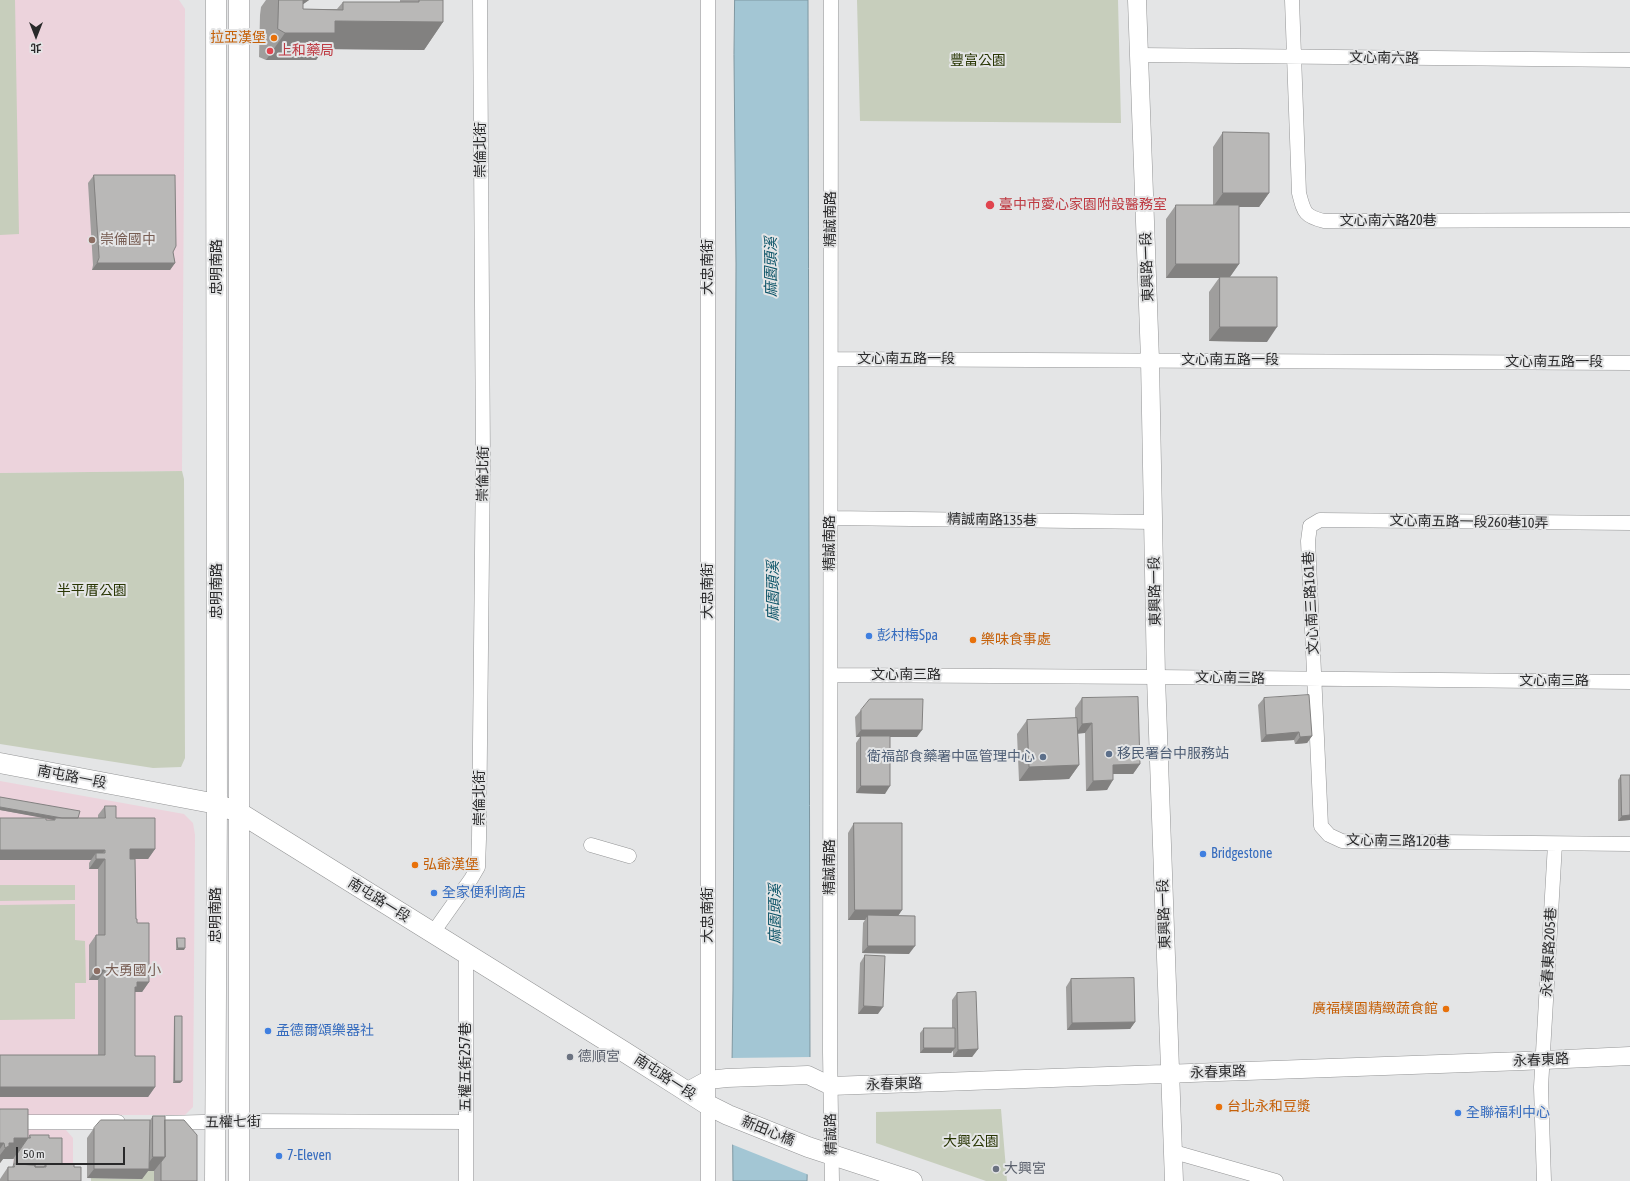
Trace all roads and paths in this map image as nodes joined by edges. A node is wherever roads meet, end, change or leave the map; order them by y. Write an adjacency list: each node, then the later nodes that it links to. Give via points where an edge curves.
1 (480, 0): 30 (street, 崇倫北街, via 484,457 480,839 478,867)
2 (708, 0): 35 (street, 大忠南街)
3 (831, 0): 12 (street, 精誠南路)
4 (1137, 0): 8 (street, 東興路一段)
5 (1292, 0): 9 (street)
6 (213, 5): 24 (main road, 忠明南路)
7 (242, 5): 25 (main road, 忠明南路)
8 (1139, 55): 9 (street, 文心南六路); 13 (street, 東興路一段)
9 (1294, 57): 10 (street, 文心南六路); 11 (street, 文心南六路20巷, via 1299,192 1303,208 1310,218 1324,221)
10 (1630, 60)
11 (1630, 220)
12 (831, 359): 13 (street, 文心南五路一段); 15 (street, 精誠南路)
13 (1150, 360): 14 (street, 文心南五路一段); 16 (street, 東興路一段)
14 (1630, 363)
15 (830, 518): 16 (street, 精誠南路135巷); 19 (street, 精誠南路)
16 (1154, 522): 20 (street, 東興路一段)
17 (1630, 523): 18 (street, 文心南五路一段260巷10弄, via 1320,520)
18 (1310, 526): 21 (street, 文心南三路161巷, via 1308,541)
19 (830, 675): 20 (street, 文心南三路); 36 (street, 精誠南路)
20 (1156, 676): 21 (street, 文心南三路); 34 (street, 東興路一段)
21 (1314, 679): 22 (street, 文心南三路); 26 (street, 文心南三路120巷, via 1321,826 1329,835 1342,841)
22 (1630, 682)
23 (0, 763): 24 (main road, 南屯路一段)
24 (217, 804): 25 (main road, 南屯路一段); 45 (main road, 忠明南路)
25 (240, 813): 30 (main road, 南屯路一段); 40 (main road, 忠明南路)
26 (1555, 844): 27 (street, 文心南三路120巷); 33 (street, 永春東路205巷)
27 (1630, 844)
28 (591, 845): 29 (street)
29 (629, 856)
30 (432, 934): 31 (main road, 南屯路一段)
31 (466, 953): 37 (main road, 南屯路一段); 43 (street, 五權五街257巷)
32 (1630, 1056): 33 (street, 永春東路)
33 (1543, 1060): 34 (street, 永春東路); 56 (street, 永春東路205巷, via 1541,1087)
34 (1170, 1073): 36 (street, 永春東路); 46 (street, 東興路一段)
35 (708, 1080): 36 (street, 永春東路, via 808,1075); 37 (street); 38 (street, 大忠南街)
36 (830, 1086): 47 (street, 精誠路)
37 (686, 1092): 38 (main road, 南屯路一段)
38 (708, 1105): 39 (main road, 南屯路一段); 51 (street, 大忠南街)
39 (728, 1115): 47 (main road, 新田心橋)
40 (239, 1121): 43 (street, 五權七街); 45 (street, 五權七街); 49 (main road, 忠明南路)
41 (0, 1122): 42 (street)
42 (132, 1122)
43 (466, 1122): 50 (street, 五權五街257巷)
44 (155, 1123): 45 (street, 五權七街)
45 (215, 1123): 48 (main road, 忠明南路)
46 (1174, 1152): 54 (street, 東興路一段); 55 (street)
47 (832, 1156): 52 (street, 精誠路); 53 (main road, 新田心橋)
48 (215, 1181)
49 (239, 1181)
50 (466, 1181)
51 (708, 1181)
52 (832, 1181)
53 (912, 1181)
54 (1174, 1181)
55 (1276, 1181)
56 (1544, 1181)

